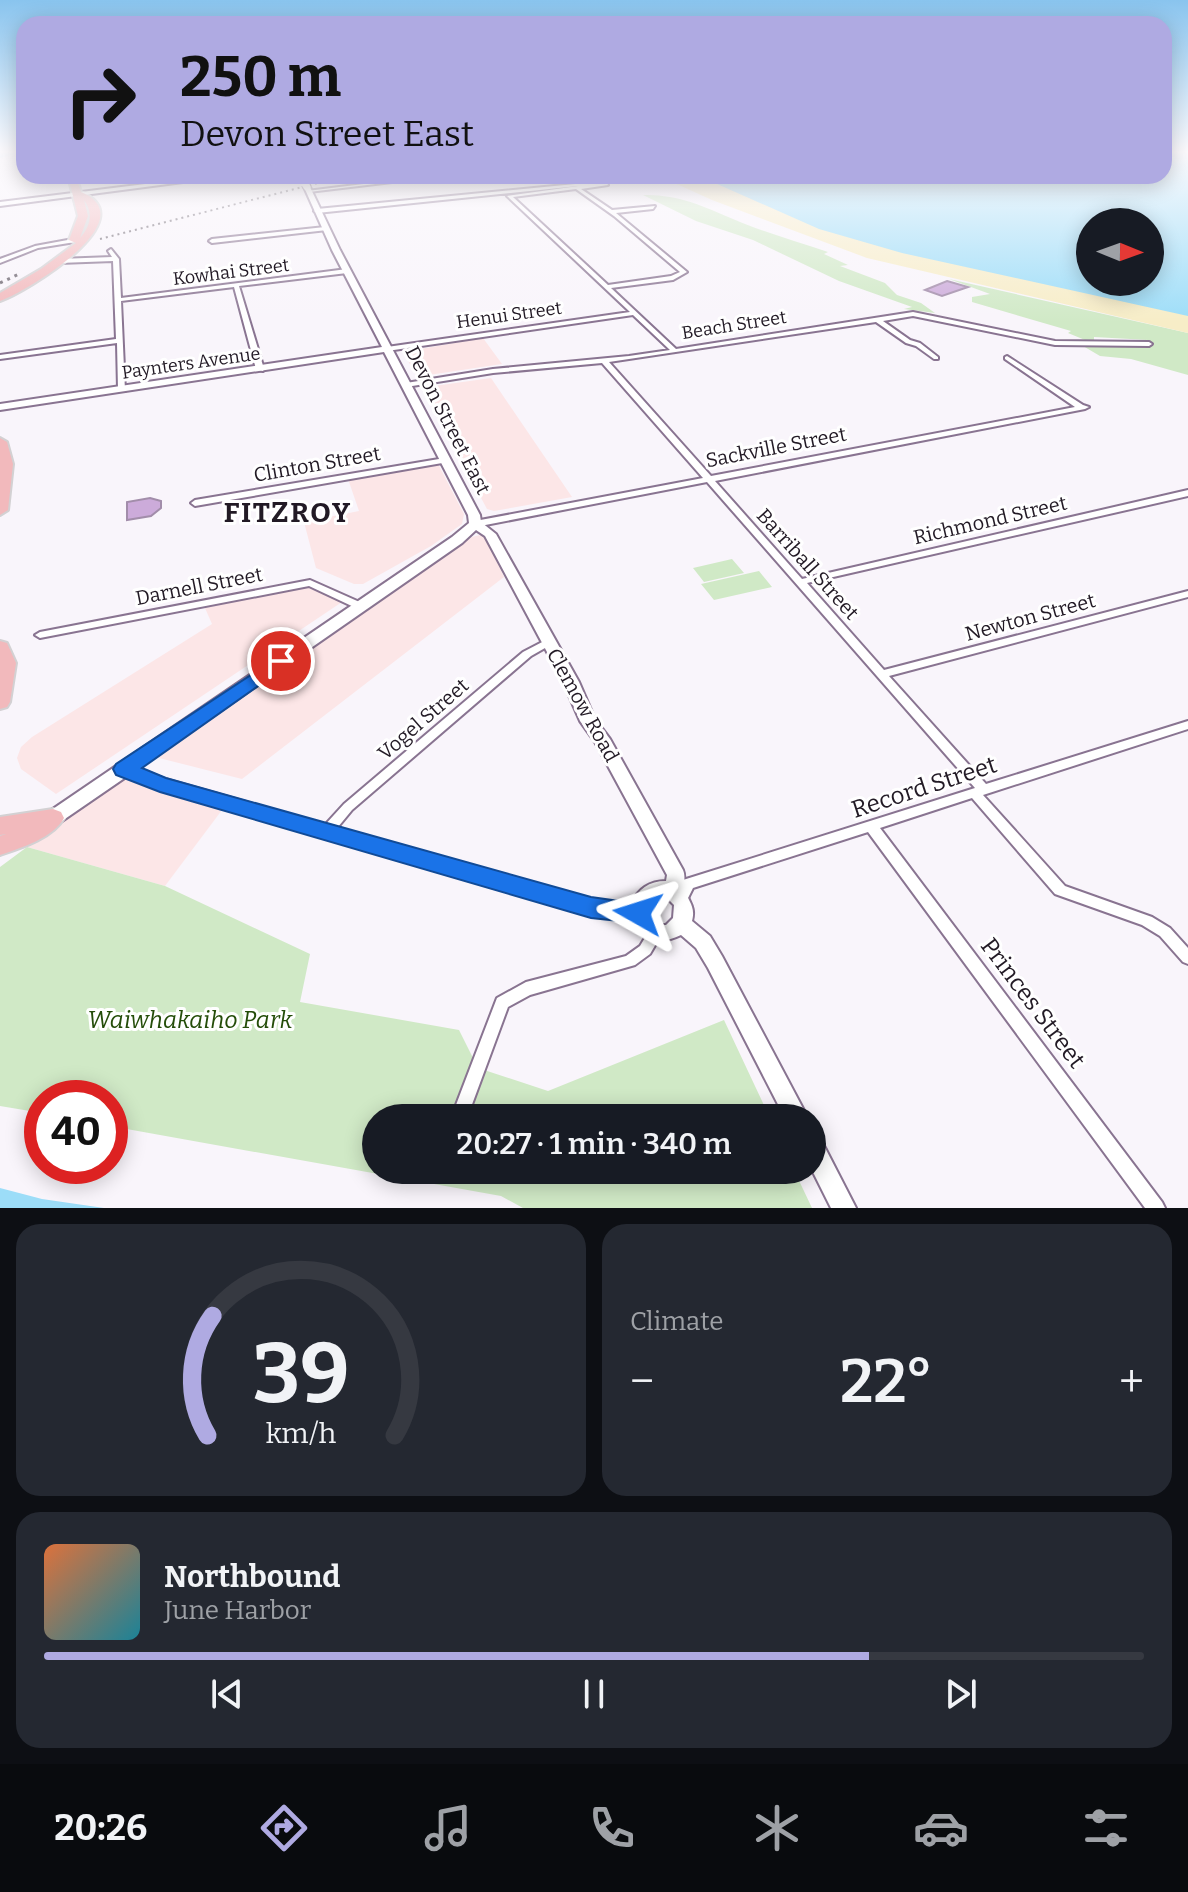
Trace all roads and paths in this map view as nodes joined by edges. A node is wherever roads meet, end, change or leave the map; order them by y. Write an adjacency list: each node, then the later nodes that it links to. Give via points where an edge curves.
1 (82, 209): 10 (highway)
2 (334, 209): 6 (street)
3 (525, 209): 19 (street)
4 (606, 209): 7 (street)
5 (633, 209): 7 (street)
6 (317, 211): 8 (street, Devon Street East)
7 (610, 212): 19 (street, via 684,272)
8 (325, 229): 9 (street); 16 (street, Devon Street East)
9 (212, 241)
10 (70, 248): 12 (street); 14 (street, via 47,245); 15 (highway); 17 (highway)
11 (111, 251): 13 (street)
12 (88, 259): 13 (street); 15 (street)
13 (116, 259): 21 (street)
14 (0, 261)
15 (59, 261): 17 (highway)
16 (347, 271): 18 (street, Kowhai Street); 26 (street, Devon Street East)
17 (26, 281): 20 (highway)
18 (236, 285): 21 (street, Kowhai Street); 32 (street)
19 (606, 287): 22 (street)
20 (0, 298)
21 (118, 300): 24 (street)
22 (636, 313): 26 (street, Henui Street); 27 (street)
23 (877, 319): 25 (street, Beach Street, via 928,315 1064,344); 27 (street, Beach Street); 29 (street)
24 (120, 341): 28 (street); 34 (street)
25 (1149, 344)
26 (387, 349): 32 (street, Paynters Avenue); 33 (street, Devon Street East)
27 (675, 351): 31 (street, Beach Street)
28 (0, 357)
29 (936, 358)
30 (1007, 358): 38 (street, Sackville Street, via 1083,407)
31 (604, 361): 33 (street, Beach Street); 38 (street, Barriball Street)
32 (260, 369): 34 (street, Paynters Avenue)
33 (406, 385): 37 (street, Devon Street East)
34 (122, 389): 35 (street, Paynters Avenue)
35 (0, 407)
36 (0, 442): 41 (highway, via 6,464)
37 (445, 460): 40 (street, Clinton Street); 42 (street, Devon Street East)
38 (708, 479): 42 (street, Sackville Street); 43 (street, Barriball Street)
39 (1188, 493): 43 (street, Richmond Street)
40 (195, 503)
41 (0, 510)
42 (475, 524): 45 (street, Devon Street East); 47 (street, Clemow Road, via 490,534)
43 (800, 582): 49 (street, Barriball Street)
44 (1188, 594): 49 (street, Newton Street)
45 (360, 606): 46 (street, Darnell Street, via 310,583); 52 (street, Devon Street East)
46 (40, 635)
47 (548, 642): 57 (street, Vogel Street, via 527,654); 59 (street, Clemow Road, via 676,875)
48 (0, 647): 50 (highway, via 6,663)
49 (882, 674): 53 (street, Barriball Street)
50 (0, 702)
51 (1188, 725): 53 (street, Record Street)
52 (124, 769): 54 (street, Devon Street East); 57 (street, via 160,784)
53 (980, 793): 56 (street, Record Street); 63 (street, Barriball Street, via 1060,890 1147,921)
54 (53, 818): 55 (highway); 58 (highway)
55 (4, 823)
56 (872, 827): 59 (street, Record Street, via 688,884); 68 (street, Princes Street)
57 (328, 830): 60 (street, via 591,908)
58 (0, 846)
59 (678, 896): 60 (street, via 659,890 646,895); 61 (street, via 687,908)
60 (638, 913): 62 (street)
61 (682, 924): 62 (street); 65 (street, via 703,942 715,962)
62 (657, 930): 64 (street, via 645,950 630,961 526,989 502,1003)
63 (1188, 958)
64 (464, 1104)
65 (790, 1104)
66 (826, 1173): 67 (street)
67 (844, 1208)
68 (1156, 1208)

